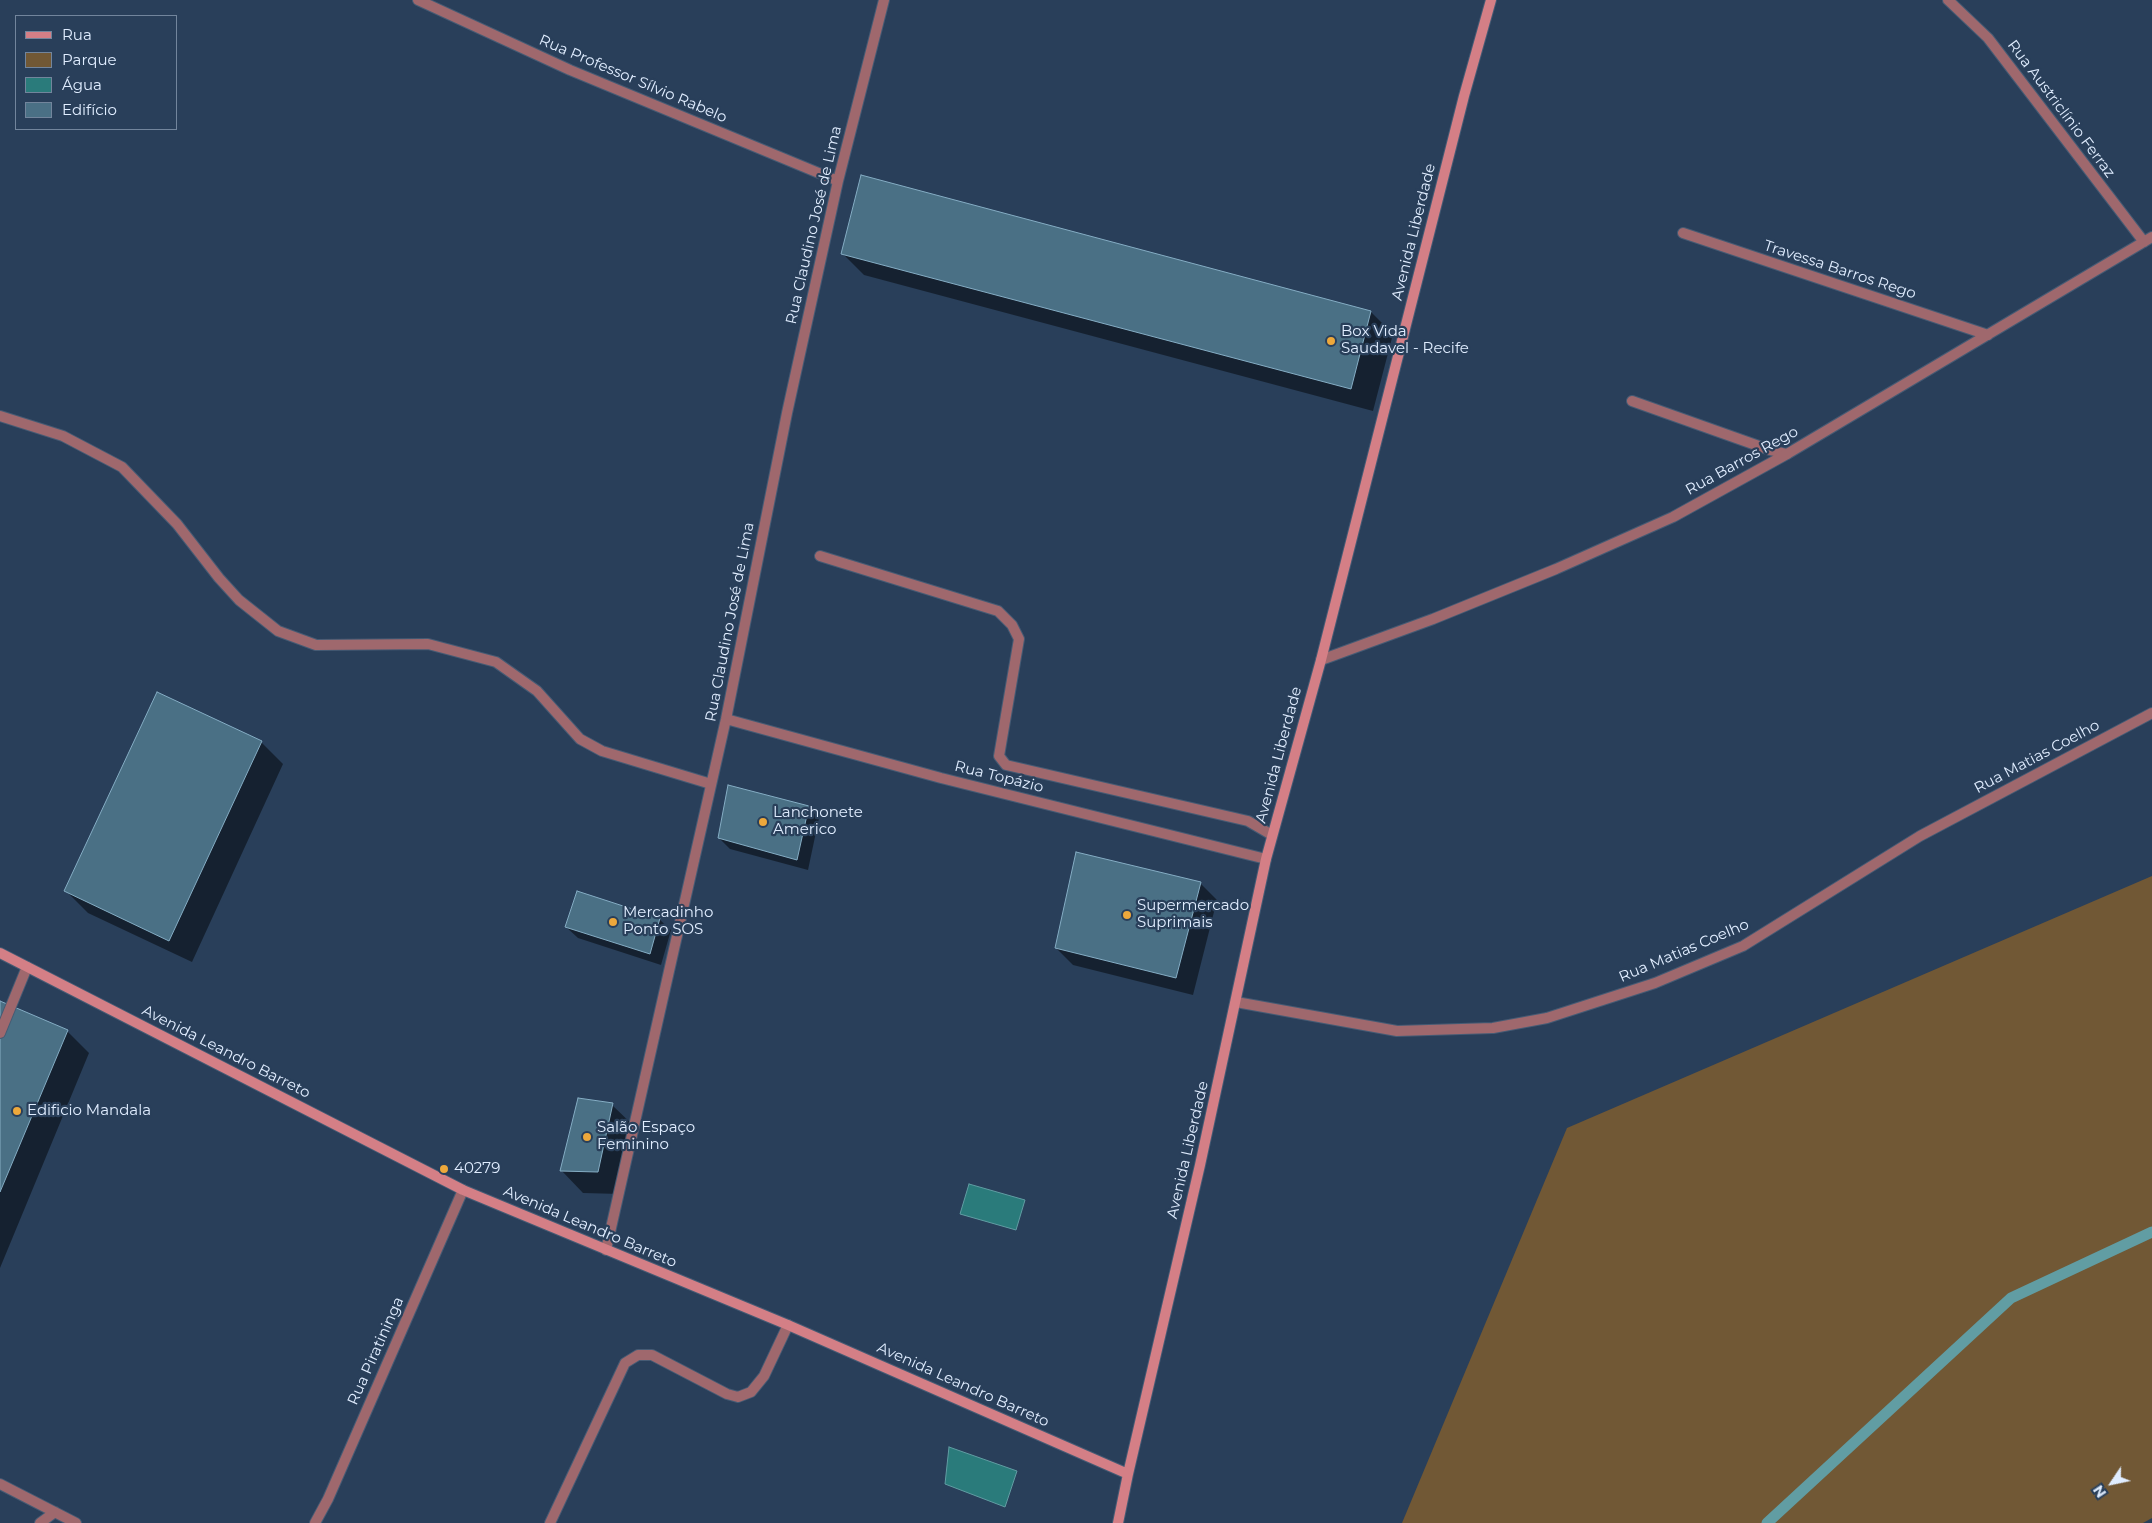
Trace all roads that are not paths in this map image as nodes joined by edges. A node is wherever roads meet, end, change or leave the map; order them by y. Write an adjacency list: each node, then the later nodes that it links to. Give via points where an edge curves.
1 (418, 0): 5 (street, Rua Professor Sílvio Rabelo, via 570,70)
2 (884, 0): 5 (street, Rua Claudino José de Lima)
3 (1491, 0): 13 (main road, Avenida Liberdade)
4 (1948, 0): 7 (street, Rua Austriclínio Ferraz, via 1988,38)
5 (838, 181): 15 (street, Rua Claudino José de Lima, via 789,403)
6 (1683, 233): 8 (street, Travessa Barros Rego)
7 (2148, 239): 8 (street, Rua Barros Rego)
8 (1988, 335): 11 (street, Rua Barros Rego)
9 (1632, 401): 11 (street)
10 (0, 416): 16 (street, via 63,436 122,467 177,524 239,600 278,631 316,645 428,644 496,662 537,691 574,732 602,751)
11 (1788, 454): 13 (street, Rua Barros Rego, via 1673,517 1556,569)
12 (820, 556): 17 (street, via 998,611 1012,625 1019,639 999,756 1006,765 1248,821)
13 (1321, 660): 17 (main road, Avenida Liberdade)
14 (2152, 714): 21 (street, Rua Matias Coelho, via 1920,836 1743,946 1654,983 1546,1018 1493,1028 1397,1031)
15 (726, 719): 16 (street, Rua Claudino José de Lima); 18 (street, Rua Topázio, via 941,778)
16 (711, 784): 24 (street, Rua Claudino José de Lima)
17 (1272, 835): 18 (main road, Avenida Liberdade)
18 (1266, 858): 21 (main road, Avenida Liberdade)
19 (0, 953): 20 (main road, Avenida Leandro Barreto)
20 (27, 967): 22 (street); 23 (main road, Avenida Leandro Barreto)
21 (1236, 1002): 26 (main road, Avenida Liberdade)
22 (0, 1033)
23 (463, 1190): 24 (main road, Avenida Leandro Barreto); 31 (street, Rua Piratininga)
24 (606, 1250): 25 (main road, Avenida Leandro Barreto)
25 (788, 1325): 26 (main road, Avenida Leandro Barreto); 32 (street, via 764,1376 751,1392 738,1397 652,1355 638,1355 625,1363)
26 (1128, 1474): 33 (main road, Avenida Liberdade)
27 (0, 1484): 28 (street)
28 (55, 1512): 29 (street); 30 (street)
29 (40, 1523)
30 (76, 1523)
31 (315, 1523)
32 (550, 1523)
33 (1118, 1523)

